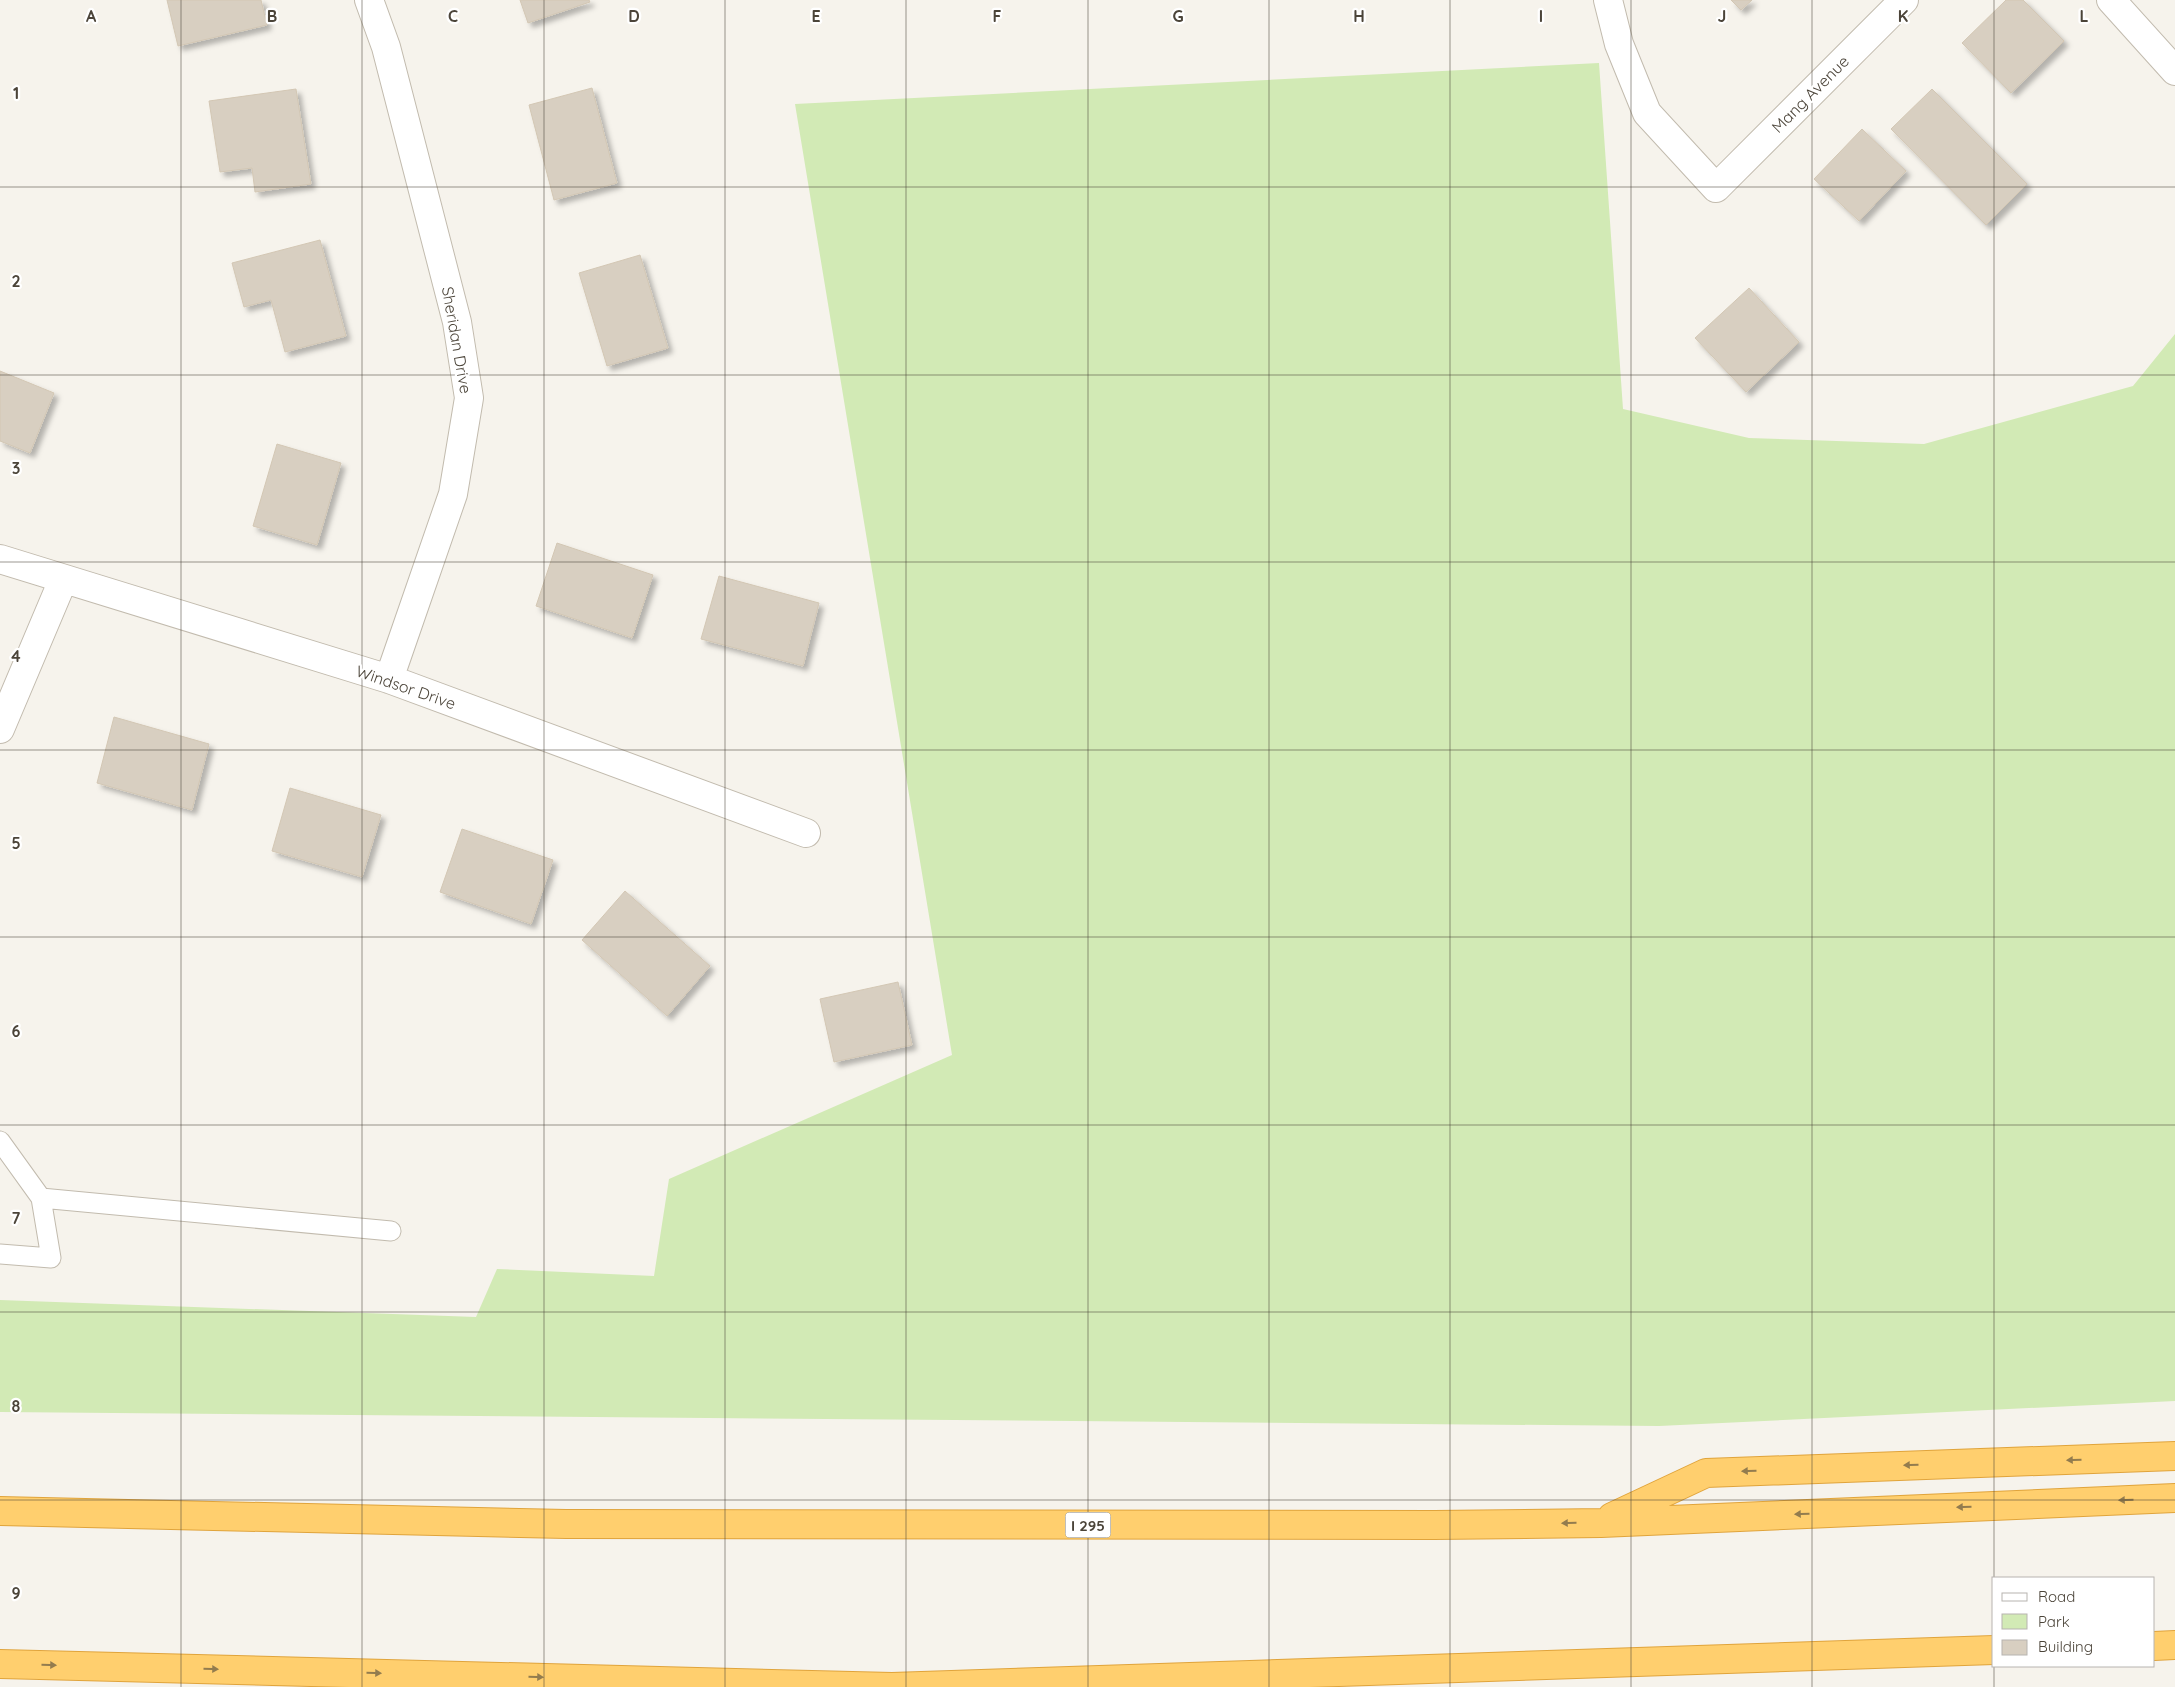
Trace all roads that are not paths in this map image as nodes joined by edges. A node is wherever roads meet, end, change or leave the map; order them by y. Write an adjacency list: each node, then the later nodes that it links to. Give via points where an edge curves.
1 (369, 0): 8 (street, Sheridan Drive, via 386,47 457,322 468,398 453,494)
2 (1608, 0): 3 (street, Mang Avenue, via 1619,44 1647,113 1716,188)
3 (1904, 0)
4 (2111, 0): 5 (street)
5 (2175, 71)
6 (0, 559): 7 (street, Windsor Drive)
7 (63, 580): 8 (street, Windsor Drive); 9 (street)
8 (389, 680): 10 (street, Windsor Drive)
9 (0, 729)
10 (806, 833)
11 (0, 1141): 12 (lane)
12 (41, 1198): 13 (lane); 14 (lane, via 51,1258)
13 (391, 1231)
14 (0, 1254)
15 (2175, 1456): 18 (highway, one-way to 18, via 1706,1473)
16 (2175, 1498): 18 (highway, I 295, one-way to 18)
17 (0, 1512): 18 (highway, I 295, one-way to 17, via 566,1524)
18 (1601, 1523)
19 (2155, 1646): 20 (highway)
20 (2175, 1646)
21 (1992, 1650): 22 (highway, one-way to 21, via 892,1687)
22 (0, 1664)

